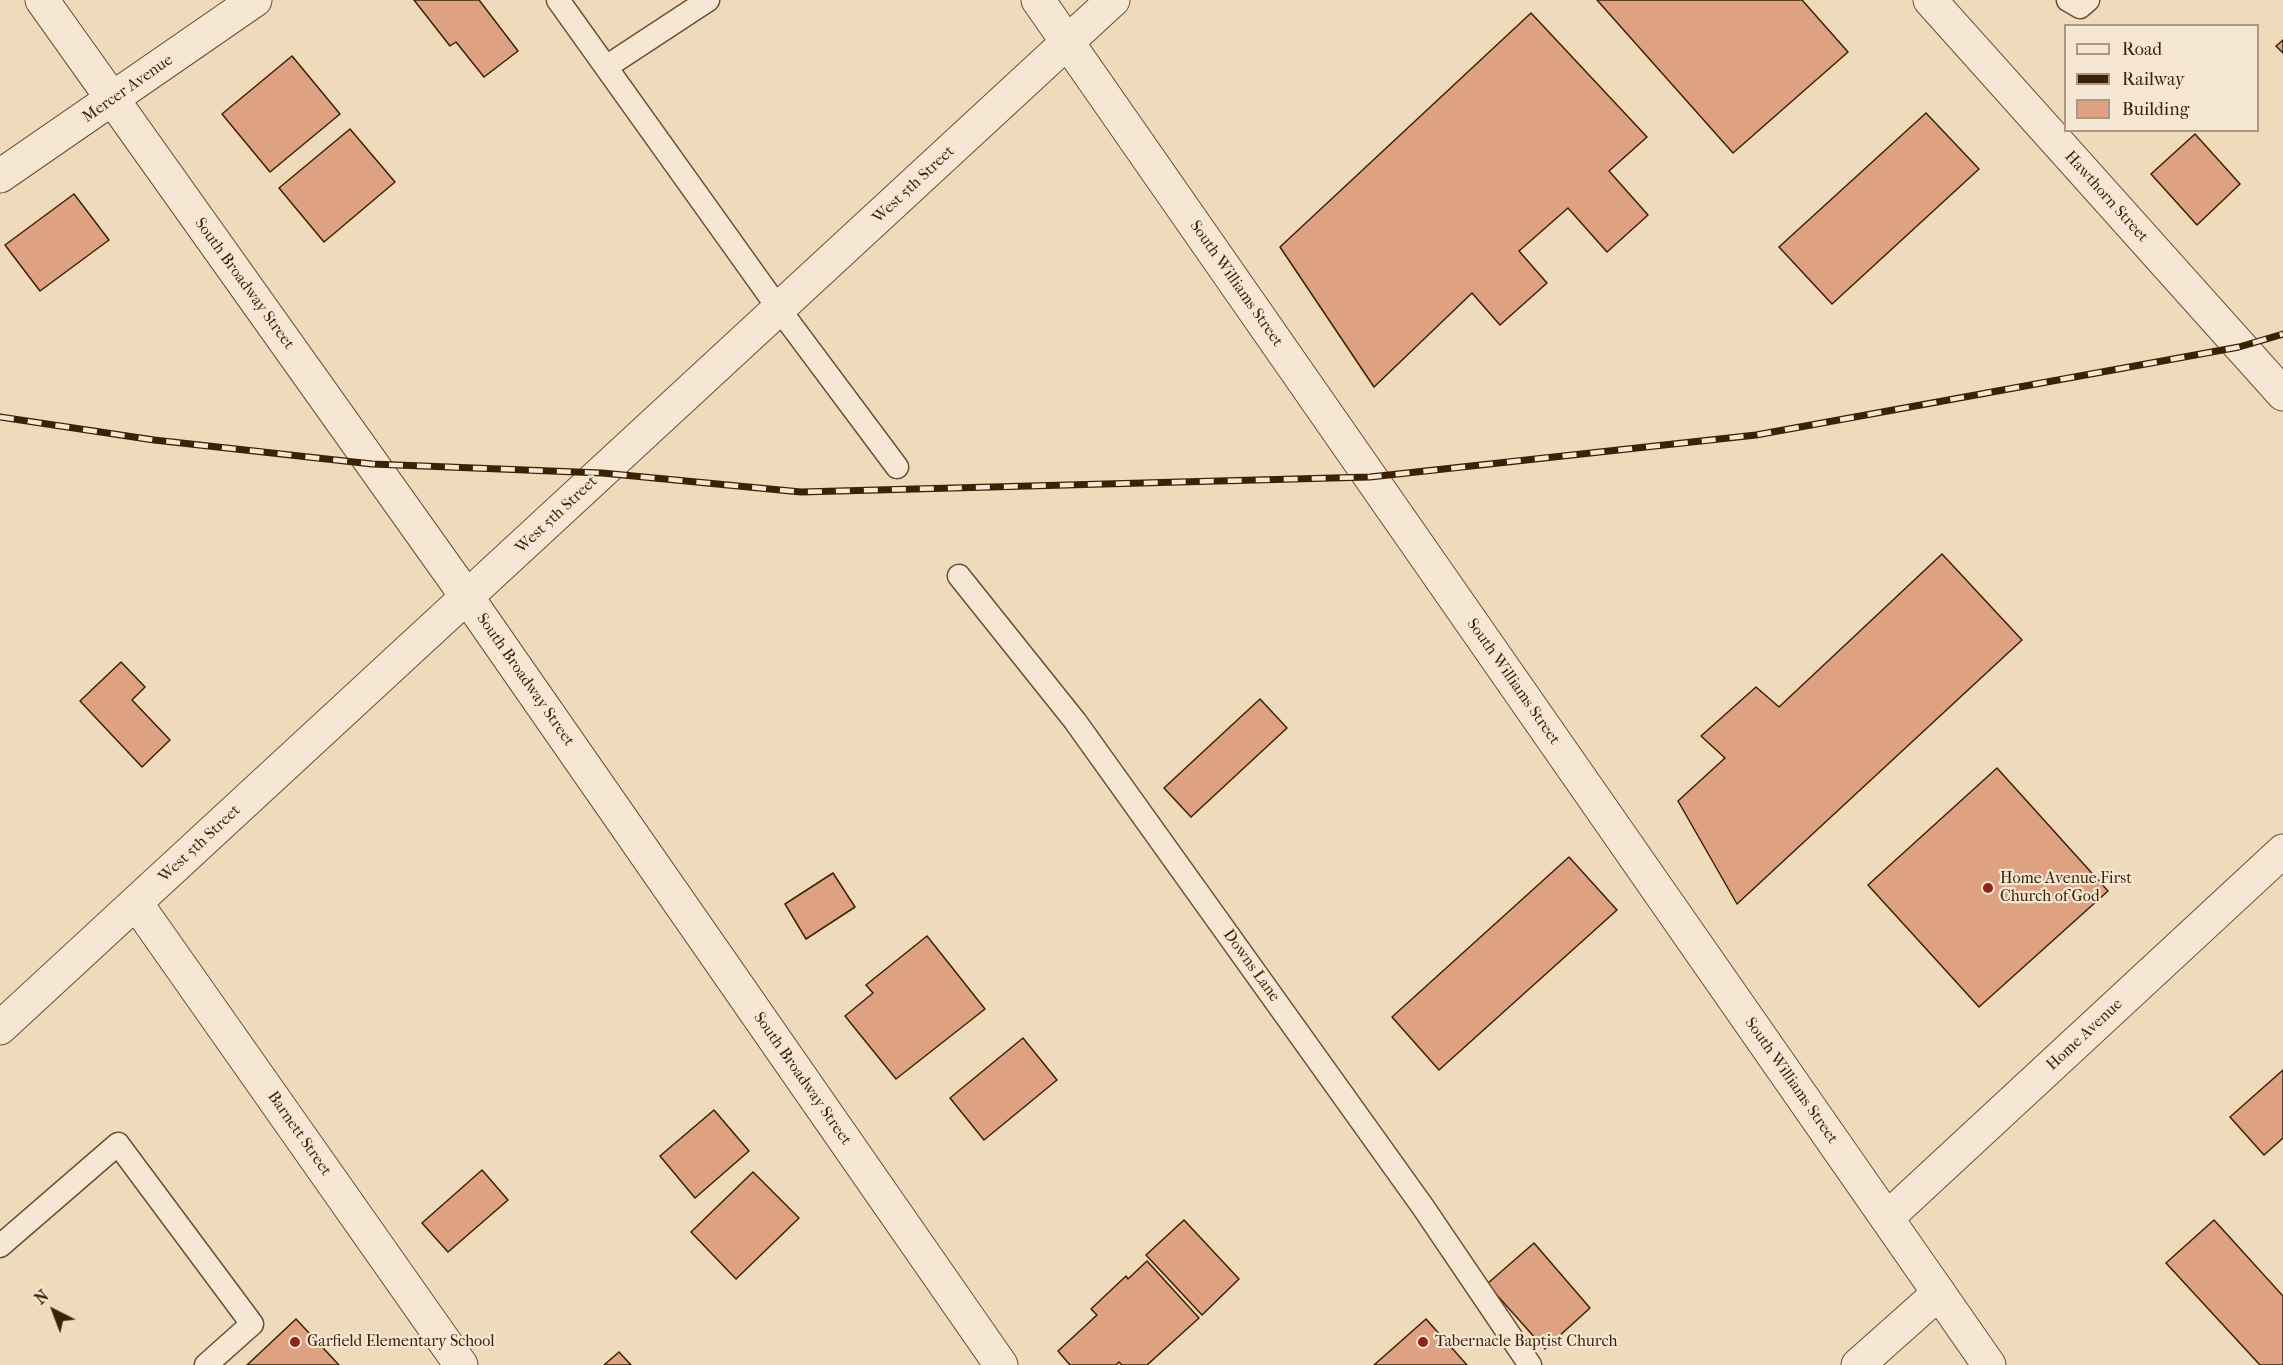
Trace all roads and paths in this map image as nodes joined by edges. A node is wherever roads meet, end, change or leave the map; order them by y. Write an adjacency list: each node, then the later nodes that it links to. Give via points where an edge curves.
1 (42, 0): 12 (street, South Broadway Street)
2 (255, 0): 12 (street, Mercer Avenue)
3 (558, 0): 11 (lane)
4 (708, 0): 11 (lane)
5 (1038, 0): 10 (street, South Williams Street)
6 (1113, 0): 10 (street, West 5th Street)
7 (1930, 0): 15 (street, Hawthorn Street)
8 (2068, 0): 9 (lane, via 2080,7)
9 (2088, 0)
10 (1068, 43): 14 (street, West 5th Street); 22 (street, South Williams Street)
11 (606, 67): 14 (lane)
12 (112, 100): 13 (street, Mercer Avenue); 18 (street, South Broadway Street)
13 (0, 176)
14 (779, 309): 16 (lane); 18 (street, West 5th Street)
15 (2283, 394)
16 (897, 467)
17 (959, 576): 28 (lane, Downs Lane, via 1075,721 1423,1207)
18 (467, 597): 20 (street, West 5th Street); 27 (street, South Broadway Street)
19 (2283, 851): 22 (street, Home Avenue)
20 (136, 903): 21 (street, West 5th Street); 26 (street, Barnett Street)
21 (0, 1028)
22 (1887, 1218): 24 (street, South Williams Street)
23 (0, 1246): 25 (lane, via 118,1144 252,1323)
24 (1939, 1293): 29 (street); 30 (street, South Williams Street)
25 (206, 1365)
26 (462, 1365)
27 (1001, 1365)
28 (1530, 1365)
29 (1858, 1365)
30 (1989, 1365)

